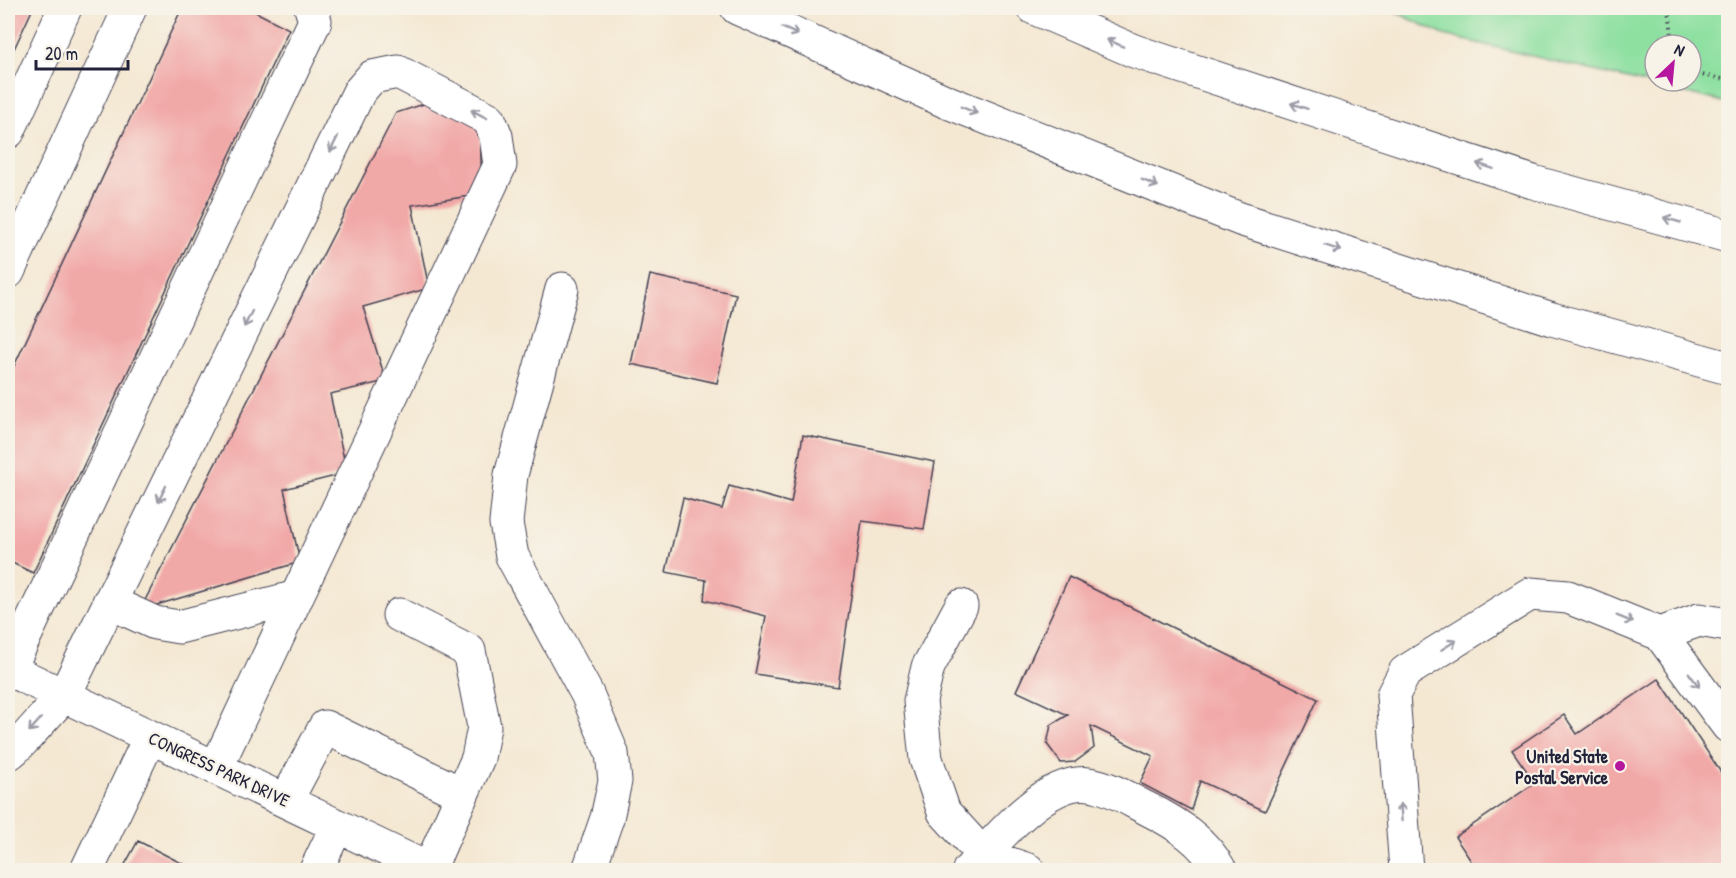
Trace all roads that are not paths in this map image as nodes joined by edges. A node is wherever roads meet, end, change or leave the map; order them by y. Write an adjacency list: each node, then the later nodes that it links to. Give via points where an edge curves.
1 (65, 8): 6 (main road)
2 (130, 8): 8 (main road)
3 (311, 8): 17 (main road, via 315,21)
4 (737, 8): 10 (main road, one-way to 10, via 945,101 1240,219 1552,319)
5 (1034, 8): 7 (main road, one-way to 5, via 1533,182 1303,107 1134,51)
6 (8, 132)
7 (1728, 236)
8 (8, 272)
9 (562, 289): 30 (main road, via 511,475 506,523 513,556 582,684 612,753 615,781)
10 (1728, 368)
11 (297, 597): 12 (main road, via 179,627 155,623); 12 (main road, one-way to 12, via 500,165 489,119 399,72 372,77 359,92); 22 (main road)
12 (109, 602): 18 (main road)
13 (961, 606): 26 (main road, via 928,667 920,701 926,759 944,812)
14 (399, 615): 23 (main road, via 469,651 484,727 478,758)
15 (1728, 625): 16 (main road, via 1699,620)
16 (1660, 634): 19 (main road, one-way to 19); 33 (main road, one-way to 16, via 1393,695 1405,672 1530,594 1568,597)
17 (8, 669): 18 (main road, CONGRESS PARK DRIVE)
18 (64, 696): 20 (main road, CONGRESS PARK DRIVE); 21 (main road, one-way to 21)
19 (1728, 726)
20 (150, 736): 22 (main road, CONGRESS PARK DRIVE); 27 (main road)
21 (10, 757)
22 (216, 768): 24 (main road, CONGRESS PARK DRIVE)
23 (462, 794): 24 (main road, via 325,726); 29 (main road)
24 (286, 801): 25 (main road, CONGRESS PARK DRIVE)
25 (337, 826): 28 (main road); 29 (main road, CONGRESS PARK DRIVE)
26 (976, 863): 31 (main road); 32 (main road, via 1028,809 1066,787 1088,784 1112,791 1179,824 1212,855)
27 (87, 870)
28 (316, 870)
29 (429, 870)
30 (589, 870)
31 (1028, 870)
32 (1220, 870)
33 (1406, 870)

